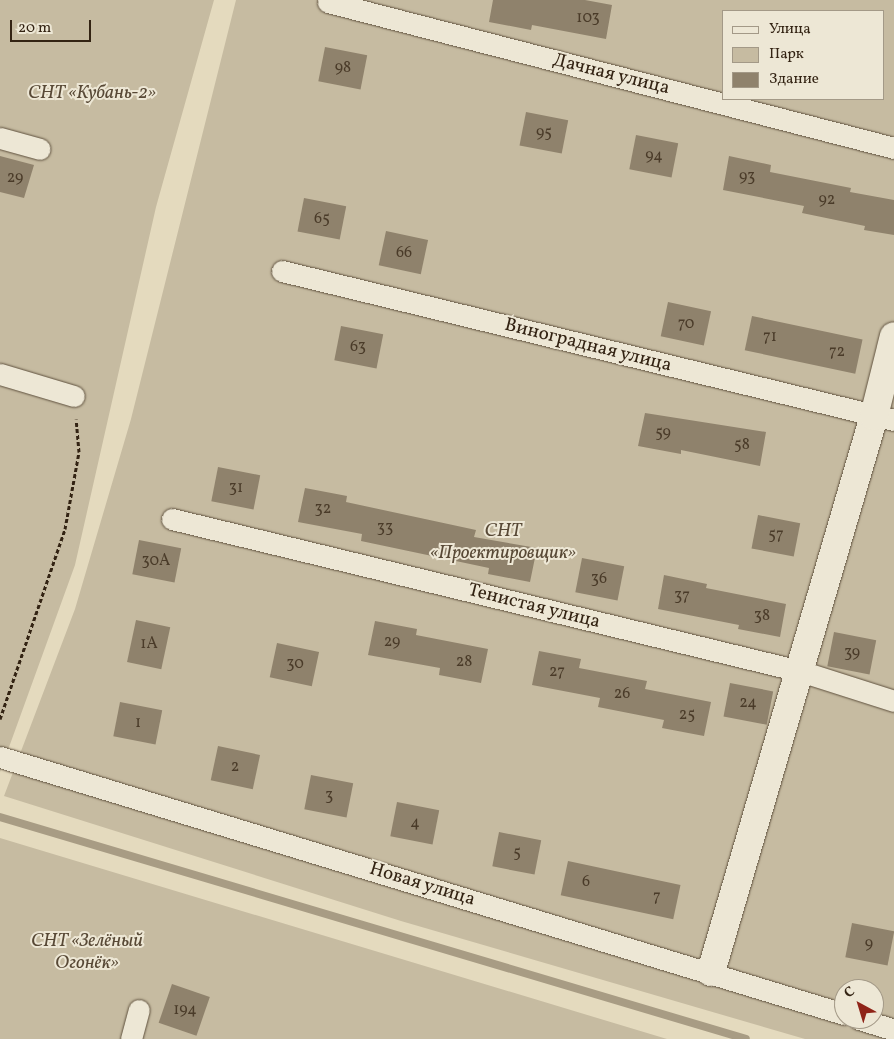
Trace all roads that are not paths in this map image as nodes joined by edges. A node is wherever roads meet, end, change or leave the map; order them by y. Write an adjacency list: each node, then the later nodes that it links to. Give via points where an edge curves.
1 (328, 2): 3 (street, Дачная улица)
2 (0, 138): 4 (street)
3 (894, 148)
4 (40, 149)
5 (282, 271): 9 (street, Виноградная улица)
6 (894, 336): 9 (street)
7 (0, 374): 8 (street)
8 (74, 396)
9 (884, 418): 11 (street)
10 (172, 519): 11 (street, Тенистая улица)
11 (800, 671): 12 (street, Тенистая улица); 14 (street)
12 (894, 701)
13 (0, 756): 14 (street, Новая улица)
14 (711, 972): 16 (street, Новая улица)
15 (139, 1010): 17 (street)
16 (834, 1011)
17 (131, 1039)

